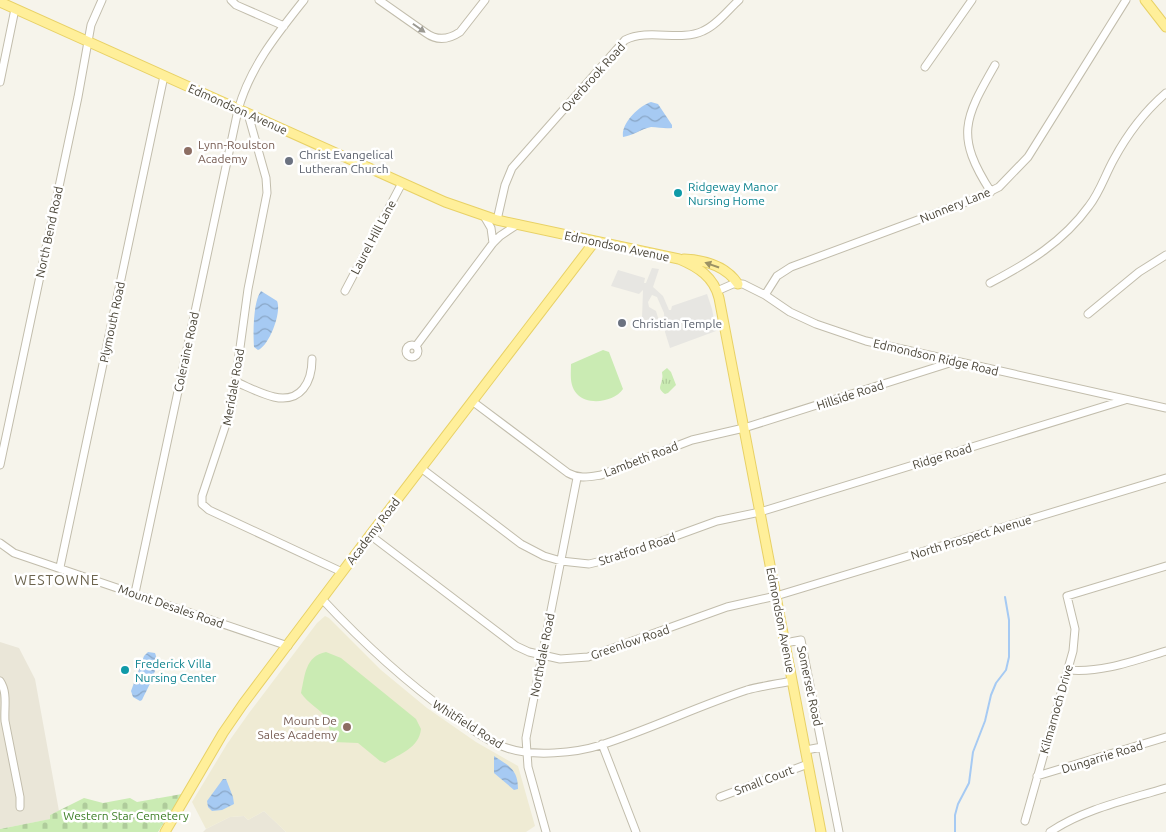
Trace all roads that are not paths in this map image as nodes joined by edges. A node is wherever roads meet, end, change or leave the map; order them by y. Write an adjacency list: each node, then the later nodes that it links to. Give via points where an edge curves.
1 (102, 0): 14 (street, North Bend Road, via 91,25)
2 (231, 0): 12 (street)
3 (304, 0): 12 (street, Coleraine Road)
4 (379, 0): 5 (street, one-way to 5, via 433,38 440,39 460,32)
5 (486, 0)
6 (739, 0): 25 (street, Overbrook Road, via 711,27 696,34 645,35 625,40 512,168)
7 (972, 0): 16 (street)
8 (1126, 0): 23 (street, Nunnery Lane, via 1028,157)
9 (1145, 0): 13 (main road)
10 (0, 2): 11 (main road, Edmondson Avenue)
11 (15, 9): 14 (main road, Edmondson Avenue); 18 (street)
12 (284, 26): 20 (street, Coleraine Road, via 256,66 242,93)
13 (1166, 27)
14 (88, 42): 17 (main road, Edmondson Avenue); 45 (street, North Bend Road)
15 (995, 65): 23 (street, via 971,110 967,130 976,168)
16 (925, 67)
17 (164, 76): 20 (main road, Edmondson Avenue); 54 (street, Plymouth Road)
18 (0, 82)
19 (1166, 94): 31 (street, via 1132,132 1089,206 1069,230 1036,258)
20 (238, 110): 21 (main road, Edmondson Avenue); 56 (street, Coleraine Road)
21 (248, 114): 22 (main road, Edmondson Avenue); 40 (street, Meridale Road, via 266,178 267,193 248,289)
22 (402, 183): 24 (main road, Edmondson Avenue); 33 (street, Laurel Hill Lane)
23 (991, 192): 35 (street, Nunnery Lane, via 791,267 777,276)
24 (484, 216): 25 (main road, Edmondson Avenue); 28 (street, via 491,228)
25 (497, 220): 26 (main road, Edmondson Avenue)
26 (518, 224): 27 (main road, Edmondson Avenue); 28 (street)
27 (596, 240): 30 (main road, Edmondson Avenue); 42 (main road, Academy Road)
28 (493, 243): 37 (street)
29 (1166, 255): 36 (street, via 1139,272)
30 (679, 259): 32 (main road, one-way to 30, via 718,266); 34 (main road, Edmondson Avenue, via 704,273)
31 (990, 283)
32 (738, 284): 34 (street); 35 (street, Edmondson Ridge Road)
33 (344, 291)
34 (717, 291): 44 (main road, Edmondson Avenue)
35 (765, 295): 39 (street, Edmondson Ridge Road, via 790,312 824,327 866,341)
36 (1088, 314)
37 (416, 346)
38 (312, 359): 40 (street, via 312,372 306,387 294,396 272,397)
39 (956, 361): 41 (street, Edmondson Ridge Road); 44 (street, Hillside Road)
40 (236, 382): 55 (street, Meridale Road, via 230,417 202,504)
41 (1125, 400): 43 (street, Edmondson Ridge Road); 49 (street, Ridge Road)
42 (472, 401): 46 (main road, Academy Road); 47 (street)
43 (1166, 408)
44 (744, 428): 47 (street, Lambeth Road, via 692,440 601,474); 49 (main road, Edmondson Avenue)
45 (0, 465)
46 (421, 468): 50 (main road, Academy Road); 52 (street, Stratford Road, via 521,544)
47 (577, 478): 52 (street, Northdale Road)
48 (1166, 478): 57 (street, North Prospect Avenue)
49 (760, 512): 52 (street, Stratford Road, via 717,521 604,561 589,564); 57 (main road, Edmondson Avenue)
50 (370, 535): 55 (main road, Academy Road); 62 (street, Greenlow Road, via 501,636)
51 (0, 543): 54 (street, Mount Desales Road, via 14,552)
52 (561, 561): 62 (street, Northdale Road)
53 (1166, 566): 63 (street, Kilmarnoch Drive, via 1067,596 1075,629)
54 (60, 567): 56 (street, Mount Desales Road)
55 (342, 572): 58 (main road, Academy Road)
56 (135, 593): 60 (street, Mount Desales Road)
57 (776, 596): 59 (main road, Edmondson Avenue); 62 (street, Greenlow Road, via 727,607 588,657 560,659)
58 (322, 599): 60 (main road, Academy Road); 70 (street, Whitfield Road, via 380,659 415,688 487,738 507,748)
59 (785, 643): 65 (main road, Edmondson Avenue); 68 (street, Somerset Road, via 801,640)
60 (288, 646): 77 (main road, Academy Road, via 223,733)
61 (1166, 651): 63 (street, via 1107,669)
62 (542, 656): 70 (street, Northdale Road)
63 (1068, 670): 72 (street, Kilmarnoch Drive)
64 (0, 681): 75 (street, via 5,694 5,720)
65 (792, 681): 67 (street, Whitfield Road, via 749,690); 69 (main road, Edmondson Avenue)
66 (1166, 737): 72 (street, Dungarrie Road)
67 (602, 744): 70 (street, Whitfield Road, via 569,751); 79 (street)
68 (822, 747): 69 (street); 81 (street, Somerset Road)
69 (806, 750): 71 (main road, Edmondson Avenue)
70 (526, 752): 78 (street, Northdale Road)
71 (808, 764): 74 (street, Small Court); 80 (main road, Edmondson Avenue)
72 (1037, 776): 76 (street, Kilmarnoch Drive)
73 (1166, 788): 82 (street, via 1082,815)
74 (720, 797)
75 (20, 807)
76 (1025, 821)
77 (165, 832)
78 (546, 832)
79 (636, 832)
80 (821, 832)
81 (839, 832)
82 (1050, 832)

